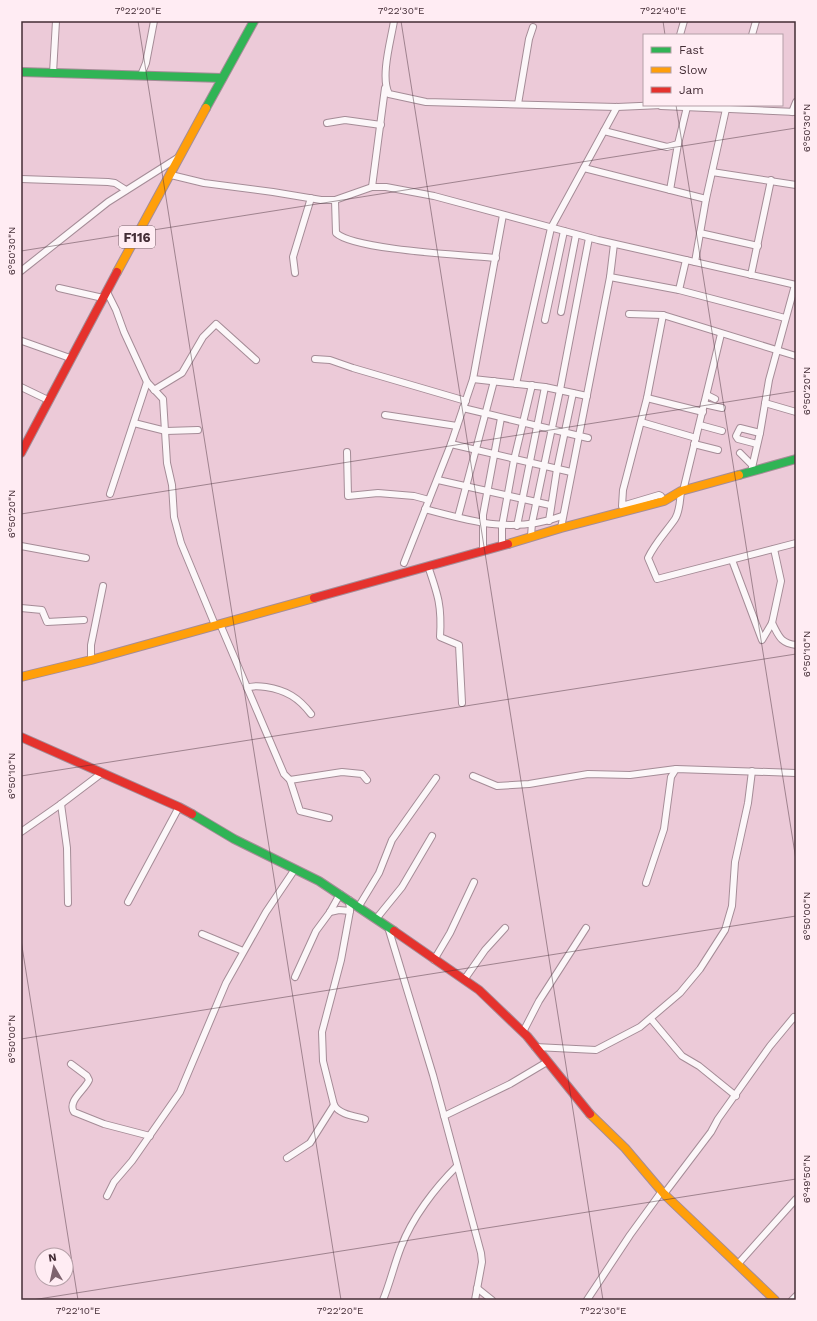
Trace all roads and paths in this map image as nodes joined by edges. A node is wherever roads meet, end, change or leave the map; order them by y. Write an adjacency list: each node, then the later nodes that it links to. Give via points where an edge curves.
1 (56, 21): 11 (street)
2 (154, 21): 12 (street, via 146,63)
3 (254, 21): 13 (street, F116)
4 (394, 21): 14 (street)
5 (684, 21): 8 (street)
6 (756, 21): 9 (street)
7 (533, 26): 16 (street)
8 (680, 34)
9 (752, 34)
10 (21, 72): 11 (street)
11 (53, 73): 12 (street)
12 (141, 75): 13 (street)
13 (222, 78): 27 (street, F116)
14 (385, 87): 16 (street, via 389,94 426,102); 24 (street)
15 (796, 102): 22 (street)
16 (518, 104): 19 (street)
17 (643, 106): 19 (street)
18 (674, 106): 20 (street)
19 (617, 107): 25 (street)
20 (687, 107): 21 (street); 26 (street)
21 (730, 108): 22 (street); 29 (street)
22 (794, 112)
23 (327, 123): 24 (street, via 345,120)
24 (381, 125): 34 (street)
25 (604, 132): 26 (street, via 667,147); 28 (street)
26 (678, 144): 36 (street)
27 (179, 157): 30 (street, F116); 35 (street)
28 (584, 168): 36 (street); 41 (street)
29 (712, 172): 32 (street); 38 (street)
30 (171, 175): 37 (street, via 204,183); 58 (street, F116)
31 (21, 179): 35 (street, via 108,182)
32 (771, 180): 33 (street); 47 (street)
33 (796, 185)
34 (372, 187): 39 (street); 40 (street, via 386,187 434,196)
35 (126, 190): 51 (street)
36 (670, 190): 38 (street)
37 (311, 198): 39 (street); 52 (street, via 293,257)
38 (706, 199): 43 (street)
39 (335, 200): 48 (street, via 336,233 340,238 366,246)
40 (503, 215): 41 (street); 48 (street)
41 (551, 228): 42 (street); 74 (street)
42 (564, 231): 44 (street); 63 (street)
43 (700, 233): 47 (street); 50 (street)
44 (576, 235): 45 (street); 59 (street)
45 (589, 238): 46 (street); 79 (street)
46 (614, 244): 49 (street); 54 (street)
47 (758, 246): 53 (street)
48 (496, 258): 71 (street)
49 (686, 260): 50 (street); 57 (street)
50 (695, 262): 53 (street)
51 (21, 271)
52 (295, 274)
53 (751, 274): 55 (street)
54 (610, 277): 57 (street); 82 (street)
55 (795, 285): 62 (street)
56 (59, 288): 58 (street)
57 (679, 290): 62 (street)
58 (105, 295): 68 (street, F116); 73 (street, via 116,310)
59 (561, 312)
60 (629, 314): 61 (street)
61 (663, 315): 64 (street); 83 (street)
62 (785, 318): 66 (street)
63 (545, 320)
64 (721, 334): 66 (street); 81 (street)
65 (22, 341): 68 (street)
66 (776, 348): 67 (street); 87 (street)
67 (796, 356)
68 (70, 358): 85 (street, F116)
69 (315, 359): 86 (street, via 330,360)
70 (256, 360): 78 (street, via 216,324 203,337 182,374)
71 (473, 379): 72 (street); 86 (street)
72 (494, 381): 74 (street); 94 (street)
73 (147, 382): 78 (street); 98 (street)
74 (516, 384): 75 (street)
75 (532, 385): 77 (street); 96 (street)
76 (21, 387): 85 (street)
77 (546, 387): 79 (street); 101 (street)
78 (154, 390): 104 (street, via 163,399)
79 (560, 390): 80 (street); 102 (street)
80 (573, 393): 82 (street); 106 (street)
81 (707, 395): 84 (street); 88 (street)
82 (587, 396): 108 (street)
83 (647, 398): 91 (street); 97 (street)
84 (715, 399)
85 (48, 400): 110 (street, F116)
86 (466, 401): 89 (street)
87 (765, 403): 92 (street); 107 (street)
88 (704, 404): 90 (street); 91 (street)
89 (463, 408): 94 (street); 100 (street)
90 (722, 408)
91 (703, 412): 99 (street)
92 (796, 412)
93 (384, 414): 100 (street)
94 (484, 414): 95 (street); 115 (street)
95 (501, 418): 96 (street); 119 (street)
96 (523, 422): 101 (street); 121 (street)
97 (641, 422): 111 (street); 135 (street, via 622,490 622,506 659,495)
98 (134, 423): 104 (street); 131 (street)
99 (700, 425): 105 (street); 111 (street)
100 (457, 426): 112 (street)
101 (537, 426): 102 (street); 122 (street)
102 (551, 429): 106 (street); 123 (street)
103 (198, 430): 104 (street)
104 (166, 431): 161 (street, via 174,517 181,543)
105 (722, 431)
106 (564, 433): 108 (street); 125 (street)
107 (760, 433): 113 (street); 113 (street, via 740,428 736,436 738,439)
108 (578, 436): 109 (street); 126 (street)
109 (588, 438)
110 (24, 440): 117 (street, F116)
111 (695, 441): 114 (street); 130 (street)
112 (451, 444): 115 (street); 127 (street)
113 (757, 444): 124 (street)
114 (718, 450)
115 (475, 451): 119 (street); 128 (street)
116 (347, 452): 134 (street, via 348,496 378,493)
117 (21, 453)
118 (740, 453): 124 (street)
119 (494, 455): 121 (street); 129 (street)
120 (796, 459): 124 (street)
121 (514, 460): 122 (street); 132 (street)
122 (529, 463): 123 (street); 133 (street)
123 (544, 467): 125 (street); 136 (street)
124 (751, 468): 130 (street)
125 (557, 469): 126 (street); 137 (street)
126 (571, 472): 139 (street)
127 (438, 480): 128 (street); 134 (street)
128 (465, 487): 129 (street); 140 (street)
129 (487, 491): 132 (street); 142 (street)
130 (682, 491): 135 (street); 154 (street, via 676,518 656,543 648,558 657,579)
131 (110, 494)
132 (509, 495): 133 (street); 144 (street)
133 (522, 499): 136 (street); 145 (street)
134 (429, 500): 138 (street)
135 (664, 501): 146 (street)
136 (536, 502): 137 (street); 143 (street)
137 (550, 505): 141 (street)
138 (425, 509): 140 (street); 155 (street)
139 (562, 516): 141 (street); 146 (street)
140 (458, 517): 142 (street)
141 (549, 521): 143 (street)
142 (482, 522): 144 (street); 152 (street)
143 (532, 523): 145 (street); 147 (street)
144 (502, 526): 145 (street); 150 (street)
145 (517, 526)
146 (561, 528): 147 (street)
147 (531, 536): 150 (street)
148 (796, 543): 151 (street)
149 (21, 546): 153 (street)
150 (502, 546): 152 (street)
151 (774, 549): 154 (street); 160 (street, via 781,581)
152 (483, 550): 156 (street)
153 (86, 558)
154 (732, 560): 160 (street, via 762,640)
155 (404, 563)
156 (428, 566): 161 (street); 166 (street, via 442,613 440,637 459,644)
157 (103, 586): 163 (street, via 91,645)
158 (21, 608): 159 (street, via 42,610 47,622)
159 (84, 620)
160 (772, 623): 162 (street, via 786,644)
161 (217, 624): 163 (street); 165 (street)
162 (796, 645)
163 (91, 660): 164 (street)
164 (21, 677)
165 (247, 688): 167 (street, via 258,686 282,690 302,702); 175 (street, via 284,774)
166 (462, 703)
167 (310, 714)
168 (21, 737): 171 (street)
169 (676, 769): 170 (street); 173 (street, via 630,775 588,774 529,784 497,786); 184 (street, via 671,777 664,829)
170 (752, 771): 172 (street); 201 (street, via 735,862 732,906 725,930 700,969 680,993)
171 (102, 773): 177 (street); 178 (street)
172 (796, 773)
173 (473, 776)
174 (436, 778): 189 (street, via 392,840 379,873)
175 (290, 780): 176 (street, via 342,772 362,774); 179 (street, via 302,814)
176 (367, 780)
177 (61, 804): 180 (street); 188 (street, via 67,848)
178 (179, 807): 182 (street, via 234,839); 187 (street)
179 (329, 818)
180 (21, 832)
181 (432, 836): 192 (street, via 402,887)
182 (296, 869): 185 (street); 197 (street)
183 (474, 882): 198 (street)
184 (646, 883)
185 (340, 894): 186 (street); 191 (street)
186 (349, 900): 189 (street); 190 (street)
187 (128, 902)
188 (68, 903)
189 (359, 906): 192 (street)
190 (350, 911): 191 (street); 208 (street, via 341,960 322,1032 323,1061)
191 (330, 912): 199 (street, via 316,931)
192 (376, 919): 193 (street)
193 (388, 927): 198 (street); 209 (street)
194 (505, 928): 200 (street, via 485,950)
195 (586, 928): 203 (street, via 539,1001)
196 (202, 934): 197 (street)
197 (243, 951): 211 (street, via 220,996 180,1092)
198 (434, 960): 200 (street)
199 (295, 977)
200 (464, 980): 203 (street, via 479,990)
201 (651, 1019): 204 (street, via 640,1028 596,1050); 207 (street, via 682,1056)
202 (796, 1019): 207 (street, via 794,1017 770,1046)
203 (523, 1032): 204 (street)
204 (535, 1047): 205 (street)
205 (546, 1062): 209 (street, via 510,1084); 214 (street, via 590,1115 625,1148)
206 (71, 1064): 211 (street, via 89,1080 73,1102 74,1112 104,1124)
207 (736, 1096): 214 (street)
208 (334, 1105): 210 (street, via 337,1110); 212 (street, via 310,1143)
209 (444, 1116): 213 (street)
210 (365, 1119)
211 (150, 1136): 215 (street, via 114,1182)
212 (286, 1158)
213 (457, 1166): 218 (street, via 482,1258); 220 (street, via 438,1184 414,1222 401,1247 391,1281)
214 (663, 1193): 217 (street); 223 (street, via 630,1235)
215 (108, 1196)
216 (796, 1199): 217 (street)
217 (738, 1264): 224 (street)
218 (477, 1288): 221 (street); 222 (street)
219 (796, 1296): 225 (street)
220 (382, 1300)
221 (475, 1300)
222 (492, 1300)
223 (588, 1300)
224 (775, 1300)
225 (792, 1300)

